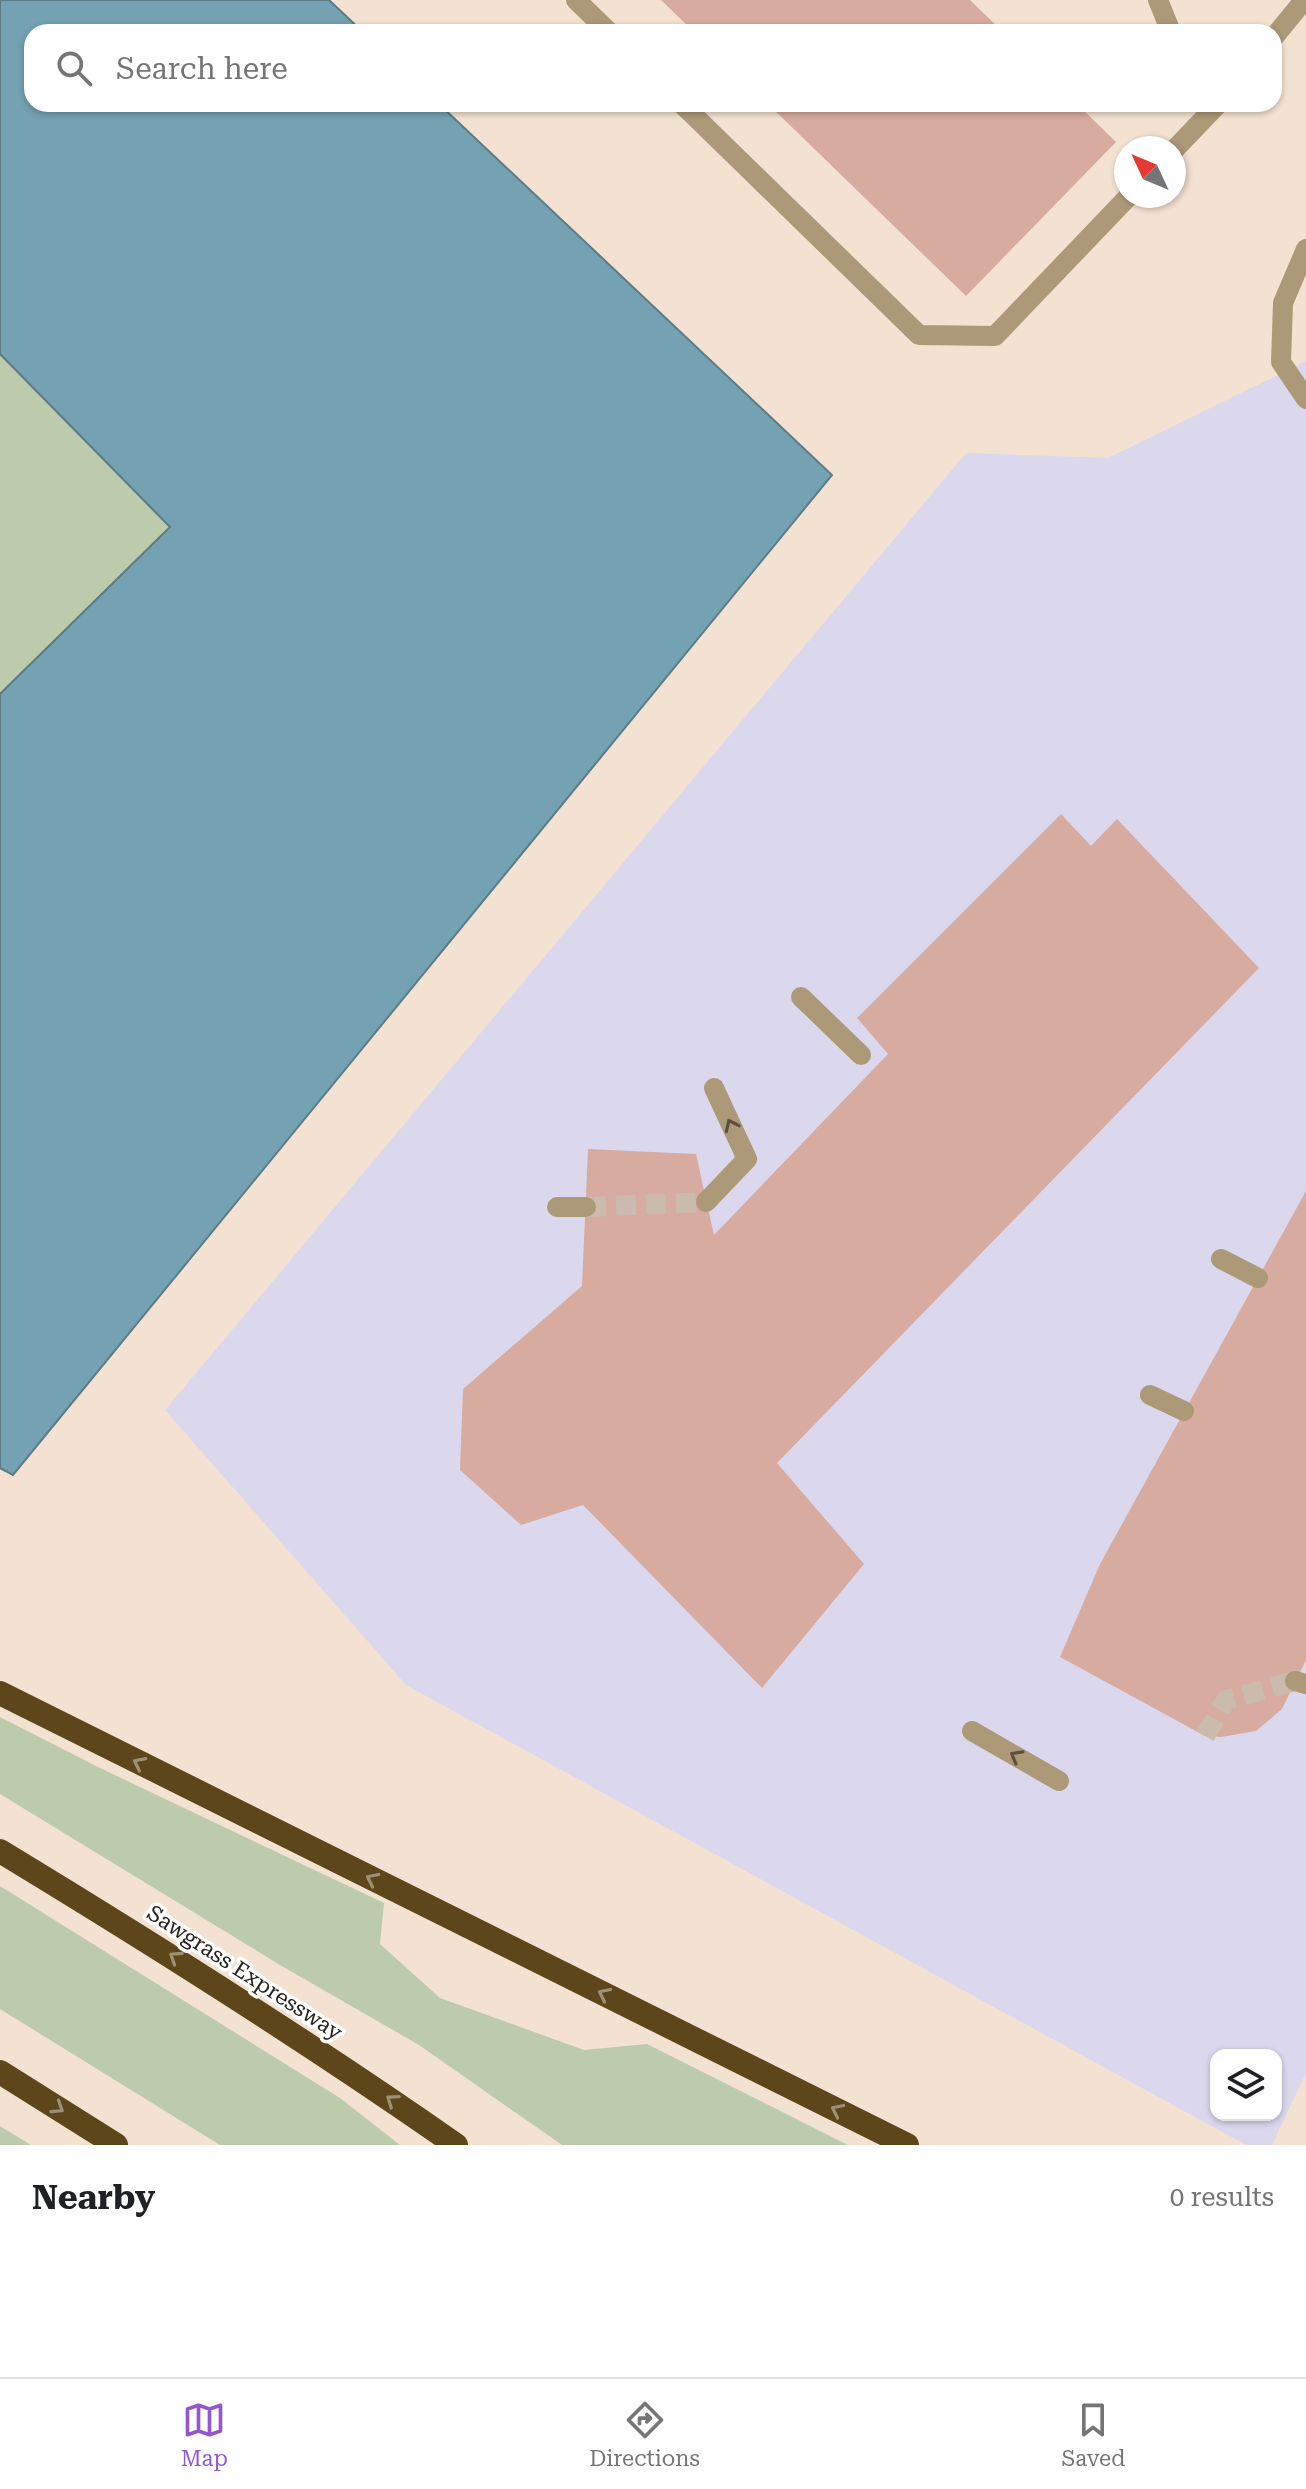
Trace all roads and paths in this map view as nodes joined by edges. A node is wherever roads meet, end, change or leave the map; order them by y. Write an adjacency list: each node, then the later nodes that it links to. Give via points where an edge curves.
1 (576, 0): 4 (street)
2 (1158, 0): 5 (street)
3 (1299, 3): 6 (street)
4 (601, 24)
5 (1168, 24)
6 (1282, 26)
7 (690, 112): 10 (street, via 919,335 995,336)
8 (1210, 112): 9 (street)
9 (1186, 137)
10 (1118, 208)
11 (1306, 249): 12 (street, via 1283,303 1281,362)
12 (1306, 399)
13 (801, 997): 14 (street)
14 (861, 1055)
15 (714, 1088): 16 (street, one-way to 15, via 747,1159)
16 (706, 1202)
17 (557, 1207): 18 (street)
18 (586, 1207)
19 (1221, 1259): 20 (street)
20 (1258, 1278)
21 (1150, 1395): 22 (street)
22 (1184, 1411)
23 (0, 1693): 30 (highway, one-way to 23)
24 (972, 1731): 25 (street, one-way to 24)
25 (1059, 1781)
26 (0, 1851): 29 (highway, Sawgrass Expressway, one-way to 26, via 201,1974)
27 (0, 2072): 28 (highway, one-way to 28)
28 (116, 2145)
29 (456, 2145)
30 (907, 2145)

